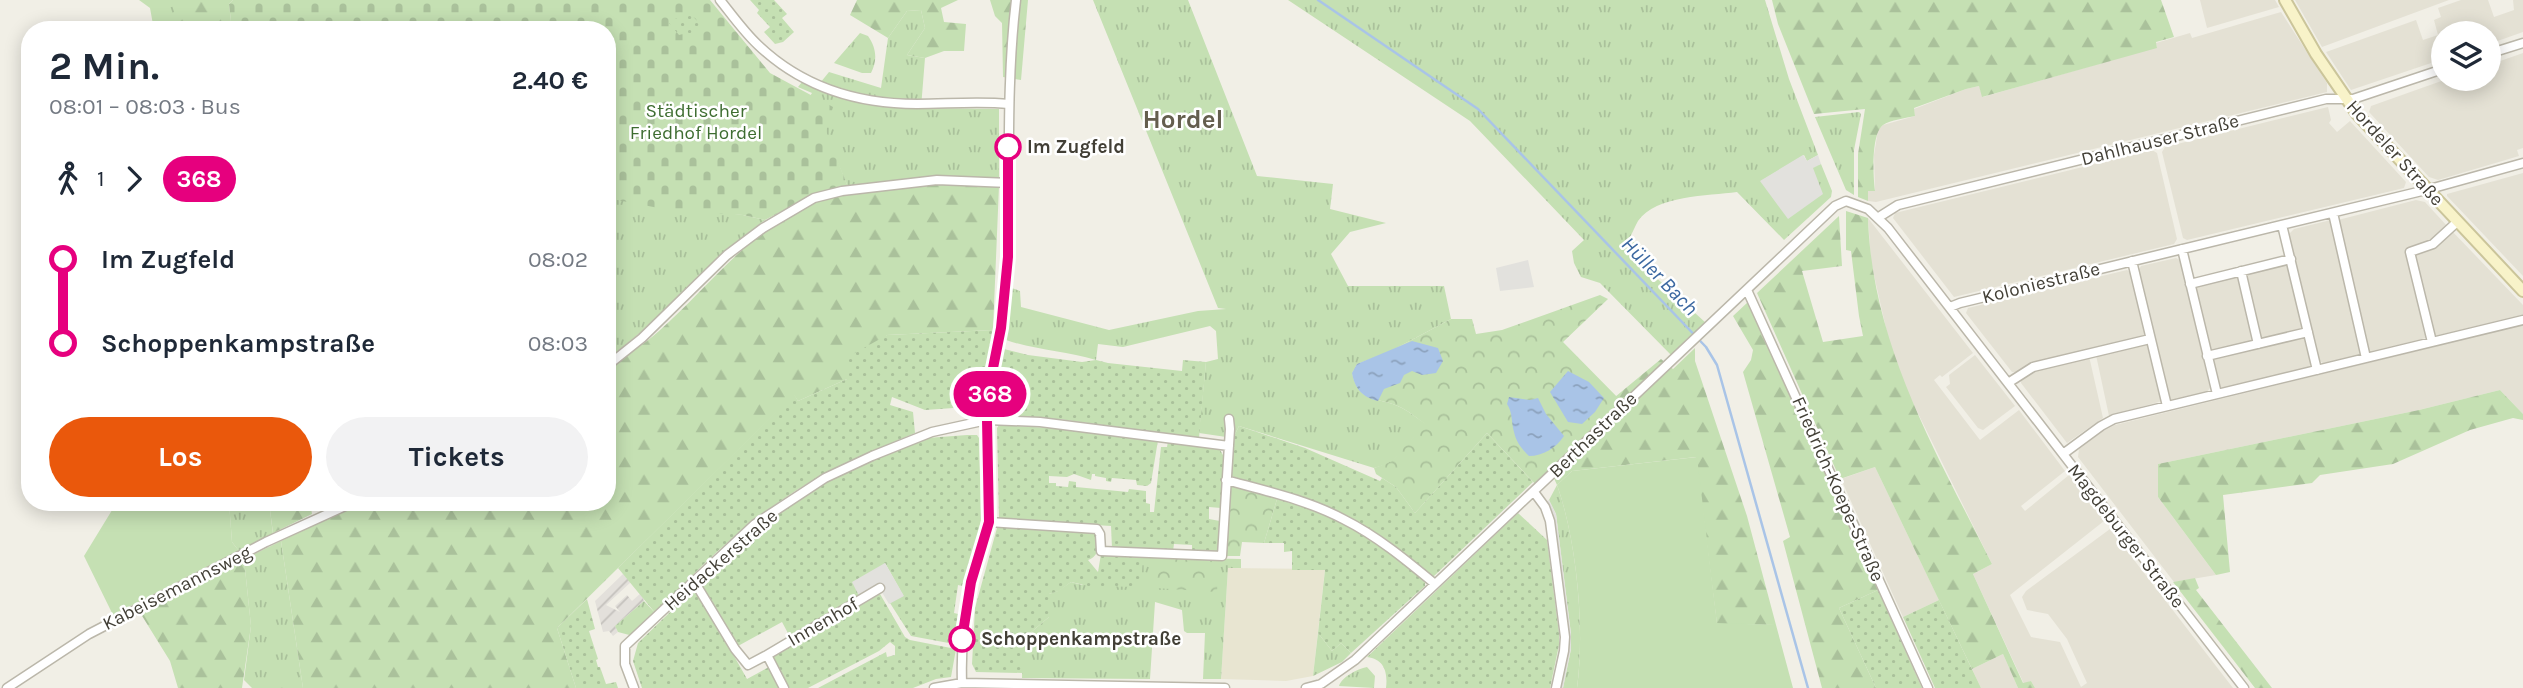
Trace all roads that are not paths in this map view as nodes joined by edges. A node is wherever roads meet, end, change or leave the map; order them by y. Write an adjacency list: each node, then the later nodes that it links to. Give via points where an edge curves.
1 (720, 0): 8 (street, via 758,45 780,63 843,95 883,103)
2 (1016, 0): 8 (street)
3 (2285, 0): 7 (street, Hordeler Straße)
4 (2523, 43): 5 (street)
5 (2501, 50)
6 (2431, 73): 7 (street, Dahlhauser Straße)
7 (2346, 100): 11 (street, Hordeler Straße); 14 (street, Dahlhauser Straße, via 2326,99 1911,202 1892,207)
8 (1009, 104): 10 (street)
9 (2523, 163): 11 (street, Koloniestraße)
10 (1009, 183): 32 (street, via 937,180 814,198 727,255); 38 (street, via 1008,257)
11 (2427, 190): 13 (street, Koloniestraße); 15 (street, Hordeler Straße)
12 (1868, 209): 14 (street, Magdeburger Straße); 22 (street, Berthastraße, via 1846,201 1835,206)
13 (2333, 213): 16 (street, Koloniestraße); 31 (street)
14 (1879, 217): 24 (street, Magdeburger Straße)
15 (2457, 222): 23 (street, Hordeler Straße); 28 (street, via 2434,244 2410,252)
16 (2283, 225): 17 (street, Koloniestraße); 18 (street)
17 (2182, 249): 19 (street, Koloniestraße); 21 (street)
18 (2291, 259): 20 (street); 26 (street)
19 (2132, 261): 24 (street, Koloniestraße); 27 (street)
20 (2241, 271): 21 (street); 29 (street)
21 (2190, 284): 30 (street)
22 (1746, 290): 42 (street, Berthastraße); 60 (street, Friedrich-Koepe-Straße)
23 (2523, 291)
24 (1950, 307): 34 (street, Magdeburger Straße)
25 (2523, 320): 28 (street)
26 (2308, 332): 29 (street); 33 (street)
27 (2151, 339): 34 (street, via 2033,367); 36 (street)
28 (2432, 342): 31 (street)
29 (2258, 344): 30 (street)
30 (2207, 356): 35 (street)
31 (2366, 358): 33 (street)
32 (616, 359)
33 (2317, 370): 35 (street)
34 (2008, 383): 40 (street, Magdeburger Straße)
35 (2217, 394): 36 (street)
36 (2166, 406): 40 (street, via 2107,422)
37 (1229, 419): 39 (street)
38 (987, 420): 39 (street, Heidackerstraße, via 1085,426); 44 (street); 45 (street, Heidackerstraße, via 932,432 825,478 755,524)
39 (1228, 446): 41 (street)
40 (2063, 454): 61 (street, Magdeburger Straße)
41 (1226, 480): 44 (street, via 1222,556 1101,551 1097,529); 46 (street, via 1344,519)
42 (1534, 492): 46 (street, Berthastraße); 59 (street, via 1550,521 1564,623)
43 (334, 511): 52 (street, Kabeisemannsweg, via 89,634)
44 (989, 522): 49 (street, via 965,615 962,639)
45 (694, 580): 48 (street, Innenhof, via 748,665); 53 (street, Heidackerstraße, via 625,646 625,664)
46 (1435, 584): 51 (street, Berthastraße)
47 (880, 589): 48 (street, Innenhof)
48 (766, 655): 54 (street, Innenhof)
49 (967, 685): 50 (street); 55 (street)
50 (1110, 686): 56 (street)
51 (1322, 687): 58 (street)
52 (7, 688)
53 (634, 688)
54 (784, 688)
55 (934, 688)
56 (1212, 688): 57 (street)
57 (1225, 688)
58 (1306, 688)
59 (1556, 688)
60 (1928, 688)
61 (2244, 688)

